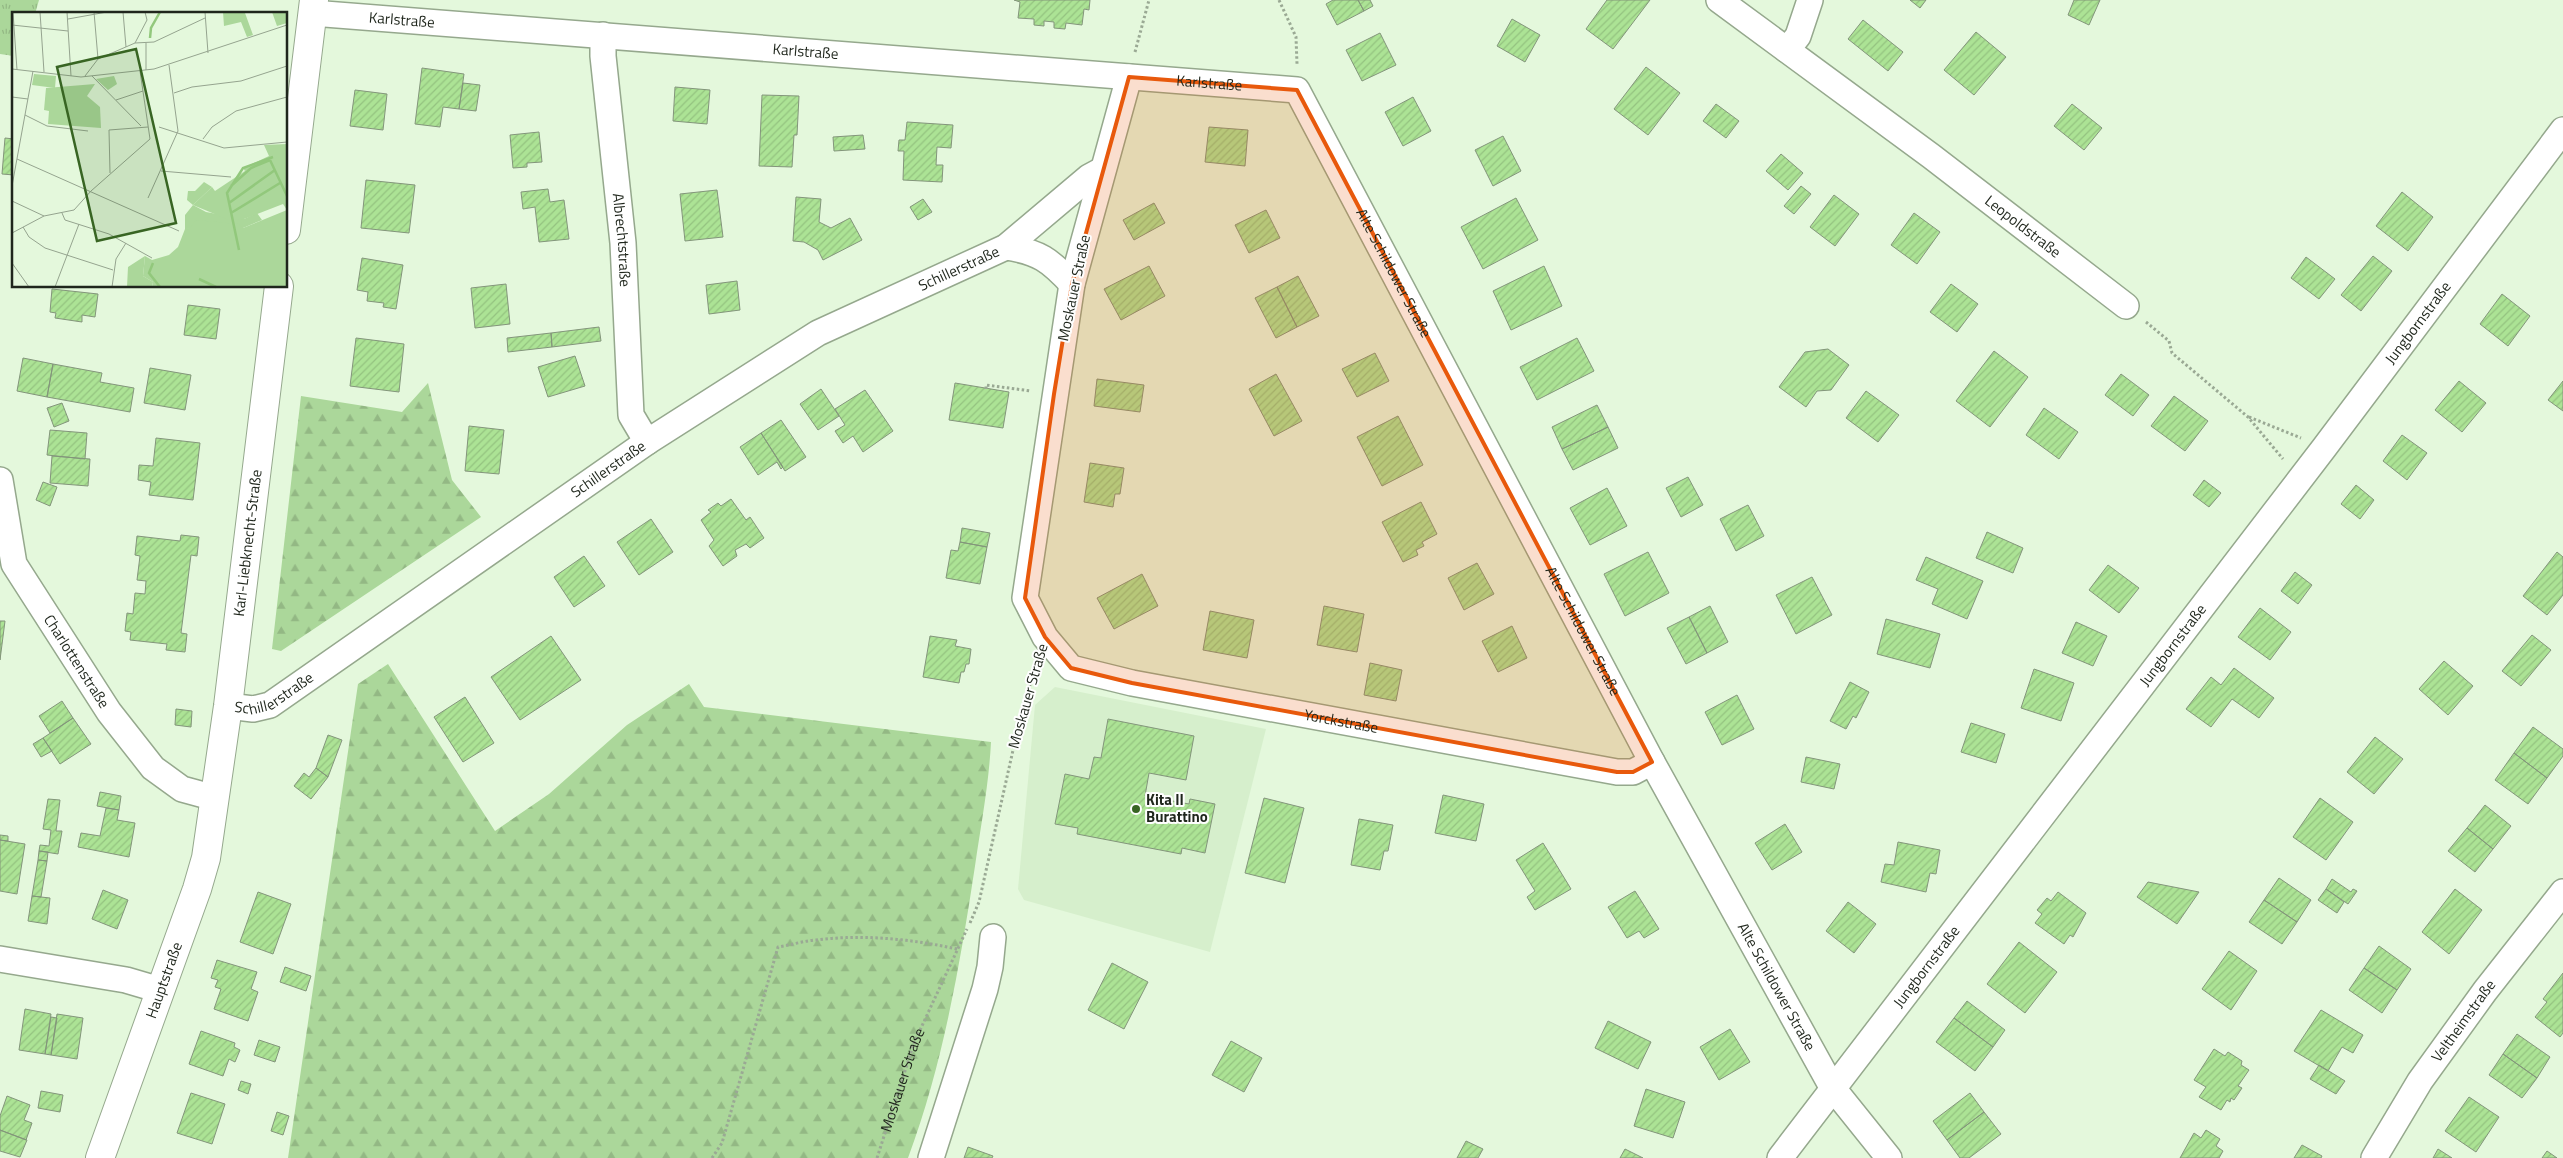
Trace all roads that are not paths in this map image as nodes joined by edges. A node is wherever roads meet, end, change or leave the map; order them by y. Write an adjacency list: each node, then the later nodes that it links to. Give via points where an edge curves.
1 (1718, 0): 5 (street, Leopoldstraße)
2 (1810, 0): 5 (street, via 1798,36)
3 (313, 7): 4 (street, Karlstraße); 10 (street)
4 (603, 36): 6 (street, Karlstraße); 15 (street, Albrechtstraße, via 623,243 632,415)
5 (1787, 50): 14 (street, Leopoldstraße)
6 (1129, 77): 7 (street, Karlstraße); 9 (street, Moskauer Straße)
7 (1297, 90): 20 (street, Alte Schildower Straße)
8 (2563, 130): 26 (street, Jungbornstraße, via 2324,448)
9 (1102, 170): 11 (street, Schillerstraße, via 1088,177); 12 (street, Moskauer Straße)
10 (288, 213)
11 (1006, 247): 12 (street, Schillerstraße, via 1026,250 1052,262); 15 (street, Schillerstraße, via 818,333)
12 (1072, 284): 18 (street, Moskauer Straße, via 1025,598)
13 (279, 288): 19 (street, Karl-Liebknecht-Straße)
14 (2126, 306)
15 (647, 442): 19 (street, Schillerstraße, via 270,706 253,709)
16 (0, 480): 17 (street, Charlottenstraße)
17 (7, 563): 21 (street, Charlottenstraße, via 109,712 153,768 182,789)
18 (1045, 637): 20 (street, Yorckstraße, via 1071,668 1132,683 1617,772 1633,772)
19 (228, 706): 21 (street, Karl-Liebknecht-Straße)
20 (1652, 762): 26 (street, Alte Schildower Straße)
21 (215, 798): 25 (street, Hauptstraße, via 206,858)
22 (2563, 892): 31 (street, Veltheimstraße, via 2484,991 2420,1081)
23 (993, 937): 28 (street, via 985,989)
24 (0, 959): 25 (street, via 126,980)
25 (160, 990): 27 (street, Hauptstraße)
26 (1832, 1087): 29 (street, Jungbornstraße); 30 (street, Alte Schildower Straße)
27 (100, 1158)
28 (931, 1158)
29 (1780, 1158)
30 (1889, 1158)
31 (2374, 1158)

